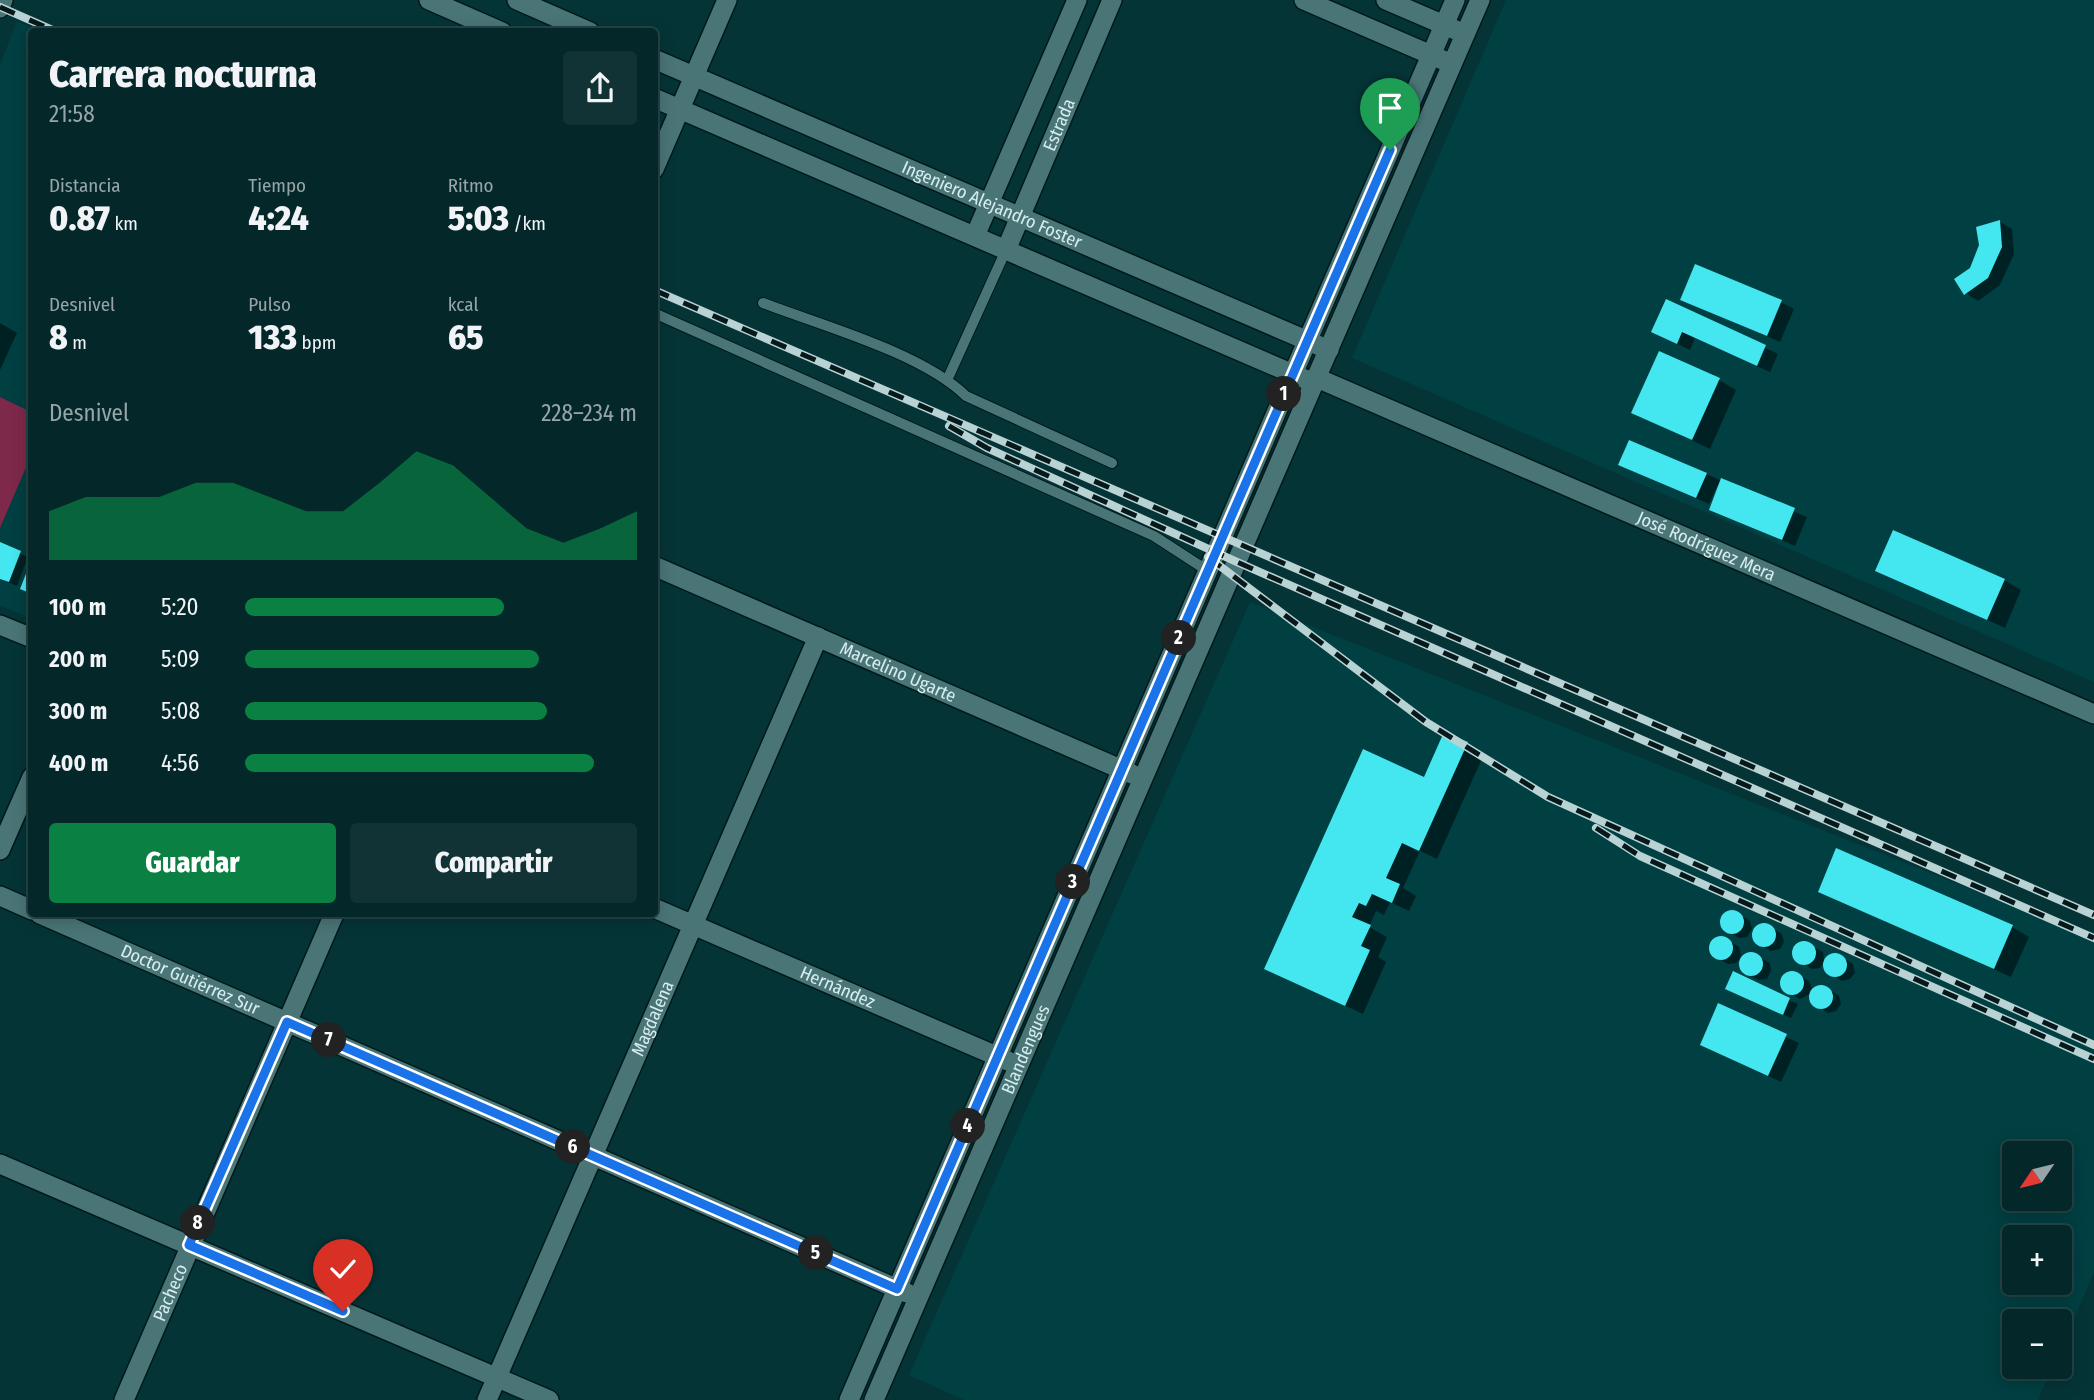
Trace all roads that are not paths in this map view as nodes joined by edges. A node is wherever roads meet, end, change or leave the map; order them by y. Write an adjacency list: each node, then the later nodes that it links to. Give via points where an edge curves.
1 (3, 0): 11 (street)
2 (429, 0): 13 (street)
3 (517, 0): 14 (street)
4 (727, 0): 19 (street)
5 (1077, 0): 23 (street, Estrada)
6 (1112, 0): 24 (street, Estrada)
7 (1304, 0): 16 (street)
8 (1386, 0): 12 (street)
9 (1455, 0): 12 (street, Blandengues)
10 (1480, 0): 15 (street, Blandengues)
11 (0, 7)
12 (1444, 25): 15 (street); 16 (street, Blandengues)
13 (493, 28)
14 (581, 28)
15 (1465, 34): 18 (street, Blandengues)
16 (1431, 55): 18 (street); 29 (street, Blandengues)
17 (658, 61): 19 (street, Ingeniero Alejandro Foster)
18 (1452, 64): 30 (street, Blandengues)
19 (694, 76): 21 (street); 23 (street, Ingeniero Alejandro Foster)
20 (658, 99): 21 (street, Ingeniero Alejandro Foster)
21 (680, 109): 22 (street); 25 (street, Ingeniero Alejandro Foster)
22 (658, 160)
23 (989, 203): 24 (street, Ingeniero Alejandro Foster); 25 (street, Estrada)
24 (1020, 217): 26 (street, Estrada); 29 (street, Ingeniero Alejandro Foster)
25 (975, 236): 26 (street, Ingeniero Alejandro Foster)
26 (1006, 250): 31 (street, Ingeniero Alejandro Foster); 32 (lane)
27 (763, 303): 32 (lane)
28 (658, 315): 36 (lane, via 1154,536)
29 (1307, 341): 30 (street, Ingeniero Alejandro Foster); 31 (street, Blandengues)
30 (1328, 350): 33 (street, Blandengues)
31 (1293, 374): 33 (street, Ingeniero Alejandro Foster); 36 (street, Blandengues)
32 (948, 378): 34 (lane, via 966,396)
33 (1316, 380): 40 (street, José Rodríguez Mera); 42 (street, Blandengues)
34 (1112, 463)
35 (658, 568): 39 (street, Marcelino Ugarte)
36 (1208, 571): 41 (street, Blandengues)
37 (0, 625): 38 (street)
38 (28, 636)
39 (818, 637): 41 (street, Marcelino Ugarte); 50 (street, Magdalena)
40 (2094, 714)
41 (1122, 769): 42 (street, Marcelino Ugarte); 52 (street, Blandengues)
42 (1143, 778): 53 (street, Blandengues)
43 (28, 786): 44 (street)
44 (0, 850)
45 (0, 896): 46 (street)
46 (28, 908)
47 (658, 910): 50 (street, Hernández)
48 (47, 917): 51 (street, Doctor Gutiérrez Sur)
49 (333, 917): 51 (street, Pacheco)
50 (693, 925): 52 (street, Hernández); 54 (street, Magdalena)
51 (287, 1022): 54 (street, Doctor Gutiérrez Sur); 56 (street, Pacheco)
52 (998, 1056): 53 (street, Hernández); 57 (street, Blandengues)
53 (1019, 1065): 58 (street, Blandengues)
54 (593, 1156): 57 (street, Doctor Gutiérrez Sur); 59 (street, Magdalena)
55 (0, 1164): 56 (street)
56 (189, 1245): 59 (street); 60 (street, Pacheco)
57 (897, 1289): 58 (street, Doctor Gutiérrez Sur); 63 (street, Blandengues)
58 (918, 1298): 64 (street, Blandengues)
59 (497, 1378): 61 (street, Magdalena); 62 (street)
60 (124, 1400)
61 (487, 1400)
62 (549, 1400)
63 (849, 1400)
64 (874, 1400)

